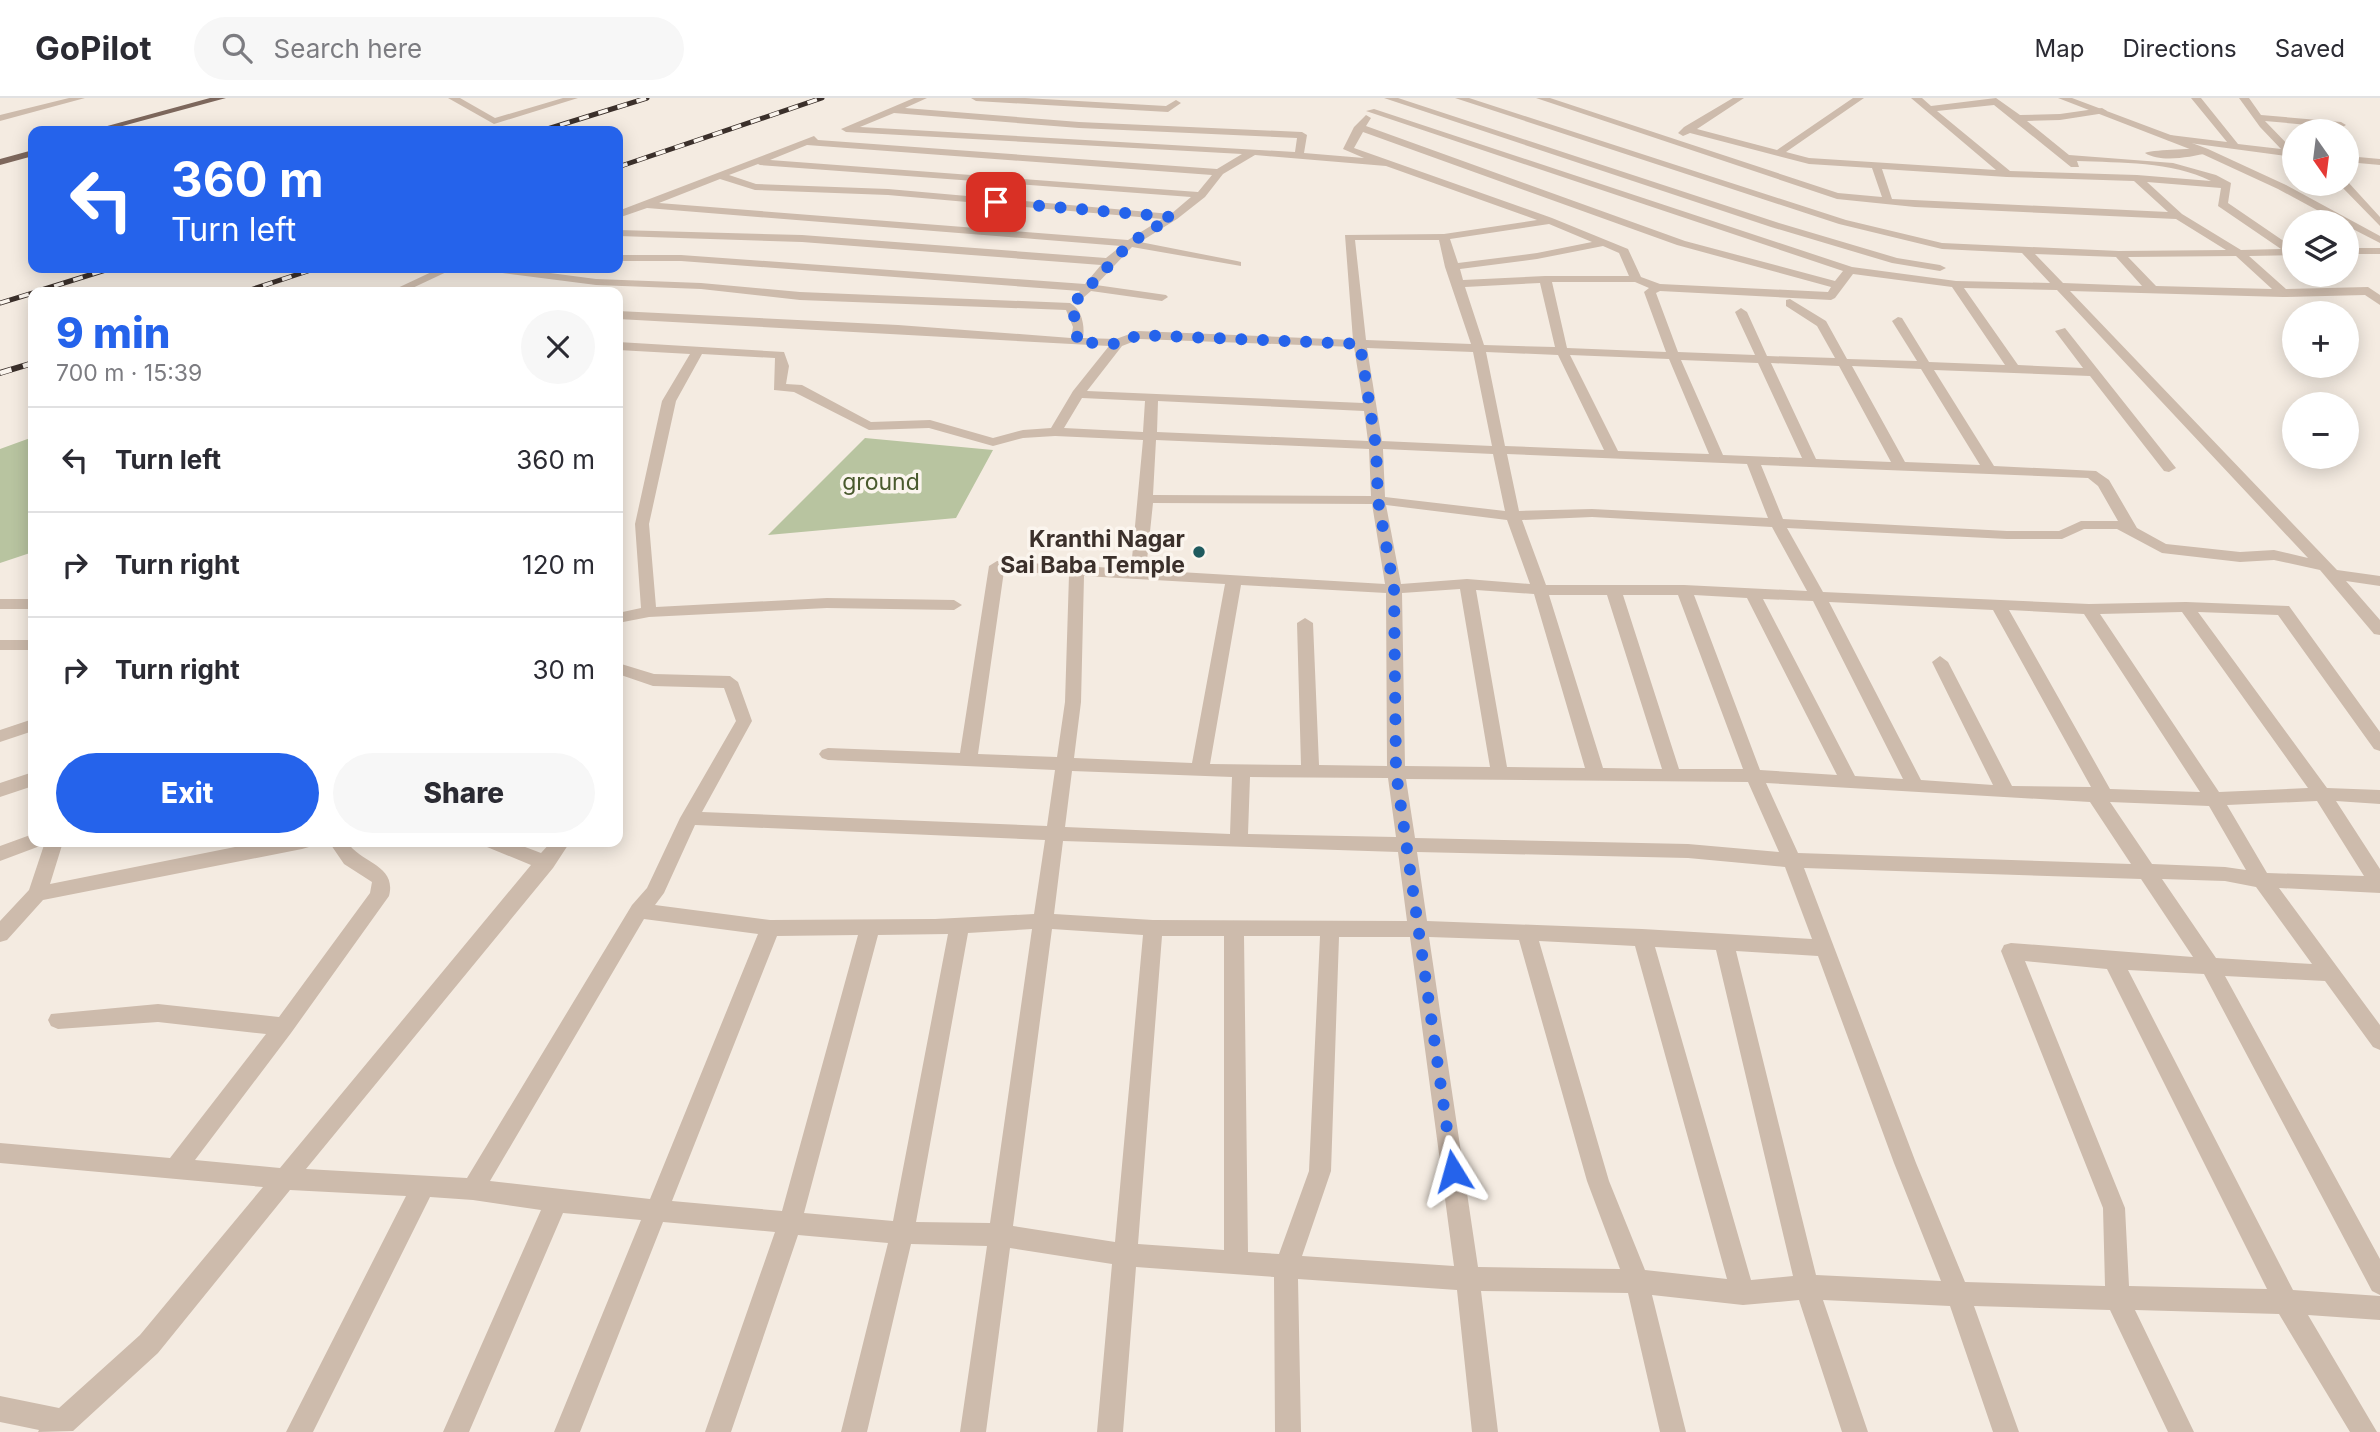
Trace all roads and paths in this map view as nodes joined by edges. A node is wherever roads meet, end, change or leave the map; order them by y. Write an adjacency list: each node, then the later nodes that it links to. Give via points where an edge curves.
1 (37, 98): 27 (street)
2 (80, 98): 27 (street)
3 (221, 98): 35 (main road)
4 (237, 98): 36 (main road)
5 (453, 98): 6 (street, via 498,121)
6 (573, 98)
7 (922, 98): 25 (street)
8 (976, 98): 20 (street)
9 (1380, 98): 26 (street)
10 (1390, 98): 41 (street)
11 (1460, 98): 33 (street)
12 (1541, 98): 23 (street)
13 (1739, 98): 39 (street)
14 (1859, 98): 57 (street)
15 (1916, 98): 24 (street)
16 (2063, 98): 22 (street)
17 (2196, 98): 48 (street)
18 (2244, 98): 31 (street)
19 (1992, 100): 24 (street); 30 (street)
20 (1089, 102): 21 (street, via 1168,109); 34 (street)
21 (1176, 103)
22 (2096, 106): 30 (street, via 2060,117); 43 (street)
23 (1569, 107): 33 (street); 47 (street)
24 (1931, 109): 73 (street)
25 (892, 110): 28 (street); 38 (street)
26 (1371, 111): 37 (street); 49 (street)
27 (11, 116): 29 (street)
28 (970, 117): 34 (street); 40 (street)
29 (0, 118)
30 (2018, 118): 61 (street)
31 (2259, 118): 32 (street); 46 (street)
32 (2282, 120)
33 (1542, 124): 41 (street); 60 (street)
34 (1079, 125): 44 (street); 59 (street, via 1301,135)
35 (113, 126)
36 (132, 126)
37 (1359, 127): 66 (street, via 1348,149); 69 (street)
38 (846, 128): 40 (street); 45 (street)
39 (1688, 129): 47 (street); 57 (street)
40 (958, 134): 42 (street)
41 (1507, 135): 49 (street); 70 (street)
42 (1006, 137): 44 (street); 58 (street)
43 (2168, 137): 48 (street); 51 (street)
44 (1071, 141): 52 (street)
45 (804, 142): 55 (street); 64 (street)
46 (2282, 143)
47 (1671, 144): 60 (street); 84 (street, via 1837,196)
48 (2233, 144): 54 (street)
49 (1484, 148): 69 (street); 79 (street)
50 (28, 149): 62 (main road)
51 (2204, 151): 53 (street, via 2176,155); 93 (street)
52 (1253, 152): 59 (street); 71 (street)
53 (2129, 152)
54 (2282, 152)
55 (930, 153): 58 (street); 72 (street)
56 (28, 154): 62 (main road)
57 (1777, 154): 68 (street)
58 (996, 156): 67 (street); 77 (street)
59 (1299, 156): 66 (street)
60 (1643, 158): 70 (street); 102 (street, via 1843,222)
61 (2068, 158): 75 (street); 80 (street, via 2133,161 2196,172)
62 (1, 159)
63 (2359, 160): 65 (street)
64 (760, 162): 72 (street); 74 (street)
65 (2380, 162)
66 (1389, 163): 69 (street)
67 (1079, 164): 71 (street); 78 (street)
68 (1876, 165): 73 (street); 84 (street)
69 (1444, 170): 83 (street); 91 (street)
70 (1614, 171): 79 (street); 114 (street, via 1896,261)
71 (1219, 172): 81 (street)
72 (908, 173): 77 (street); 86 (street)
73 (2007, 174): 75 (street)
74 (718, 175): 85 (street); 86 (street, via 755,187)
75 (2088, 177): 76 (street)
76 (2137, 178): 80 (street); 89 (street)
77 (984, 179): 78 (street); 88 (street)
78 (1068, 185): 81 (street)
79 (1588, 185): 83 (street); 115 (street)
80 (2227, 185): 101 (street, via 2222,204)
81 (1201, 195): 90 (street)
82 (2355, 196): 92 (street)
83 (1564, 199): 91 (street); 124 (street, via 1681,243)
84 (1888, 201): 89 (street)
85 (649, 205): 86 (street); 87 (street)
86 (880, 206): 88 (street); 88 (street)
87 (623, 213)
88 (963, 214): 90 (street); 100 (street)
89 (2178, 216): 107 (street)
90 (1172, 217): 100 (street)
91 (1550, 220): 97 (street); 99 (street)
92 (2380, 223)
93 (2366, 232): 94 (street); 98 (street)
94 (2380, 232)
95 (623, 233): 96 (street)
96 (699, 233): 110 (street); 111 (street)
97 (1444, 237): 113 (street); 145 (street, via 1349,237)
98 (2380, 240)
99 (1604, 242): 113 (street); 120 (street, via 1624,251)
100 (1130, 243): 111 (street); 112 (street)
101 (2282, 244)
102 (1942, 246): 105 (street); 114 (street)
103 (2359, 251): 104 (street)
104 (2380, 251)
105 (2027, 252): 108 (street); 128 (street)
106 (2282, 252): 107 (street)
107 (2239, 253): 108 (street); 131 (street)
108 (2119, 254): 130 (street)
109 (623, 258): 110 (street)
110 (681, 258): 118 (street)
111 (1109, 262): 129 (street)
112 (1237, 264)
113 (1451, 267): 122 (street)
114 (1941, 268): 123 (street)
115 (1850, 271): 123 (street); 124 (street)
116 (438, 273): 125 (street)
117 (515, 273): 126 (street)
118 (922, 276): 121 (street); 139 (street)
119 (1545, 279): 120 (street); 122 (street); 149 (street)
120 (1636, 279): 127 (street)
121 (982, 281): 129 (street); 134 (street)
122 (1458, 284): 148 (street)
123 (1952, 284): 128 (street); 154 (street)
124 (1838, 285): 127 (street, via 1831,296)
125 (408, 287)
126 (595, 287): 137 (street, via 701,286)
127 (1658, 287): 150 (street, via 1650,292)
128 (2059, 287): 130 (street); 176 (street)
129 (1089, 288): 132 (street); 136 (street)
130 (2152, 289): 131 (street)
131 (2283, 293): 133 (street, via 2368,291)
132 (1162, 297)
133 (2380, 301)
134 (970, 303): 136 (street); 139 (street)
135 (1790, 303): 152 (street, via 1820,321)
136 (1070, 307): 143 (street, via 1079,327)
137 (816, 310): 139 (street); 139 (street); 140 (street)
138 (1741, 312): 151 (street)
139 (905, 314): 143 (street)
140 (623, 315)
141 (1898, 321): 153 (street)
142 (2061, 331): 155 (street)
143 (1076, 342): 144 (street)
144 (1118, 344): 145 (street, via 1138,335); 156 (street)
145 (1360, 344): 148 (street); 158 (street)
146 (623, 346): 147 (street)
147 (699, 349): 159 (street, via 780,355 779,387 797,388 869,426 930,425 993,442); 193 (street, via 669,401 642,524)
148 (1479, 349): 149 (street); 162 (street)
149 (1562, 351): 150 (street); 163 (street)
150 (1673, 355): 151 (street); 164 (street)
151 (1763, 359): 152 (street); 166 (street)
152 (1844, 364): 153 (street); 167 (street)
153 (1925, 366): 154 (street); 169 (street)
154 (2014, 369): 155 (street)
155 (2093, 372): 168 (street)
156 (1078, 394): 157 (street); 159 (street)
157 (1152, 399): 158 (street); 160 (street)
158 (1371, 407): 161 (street)
159 (1055, 432): 160 (street)
160 (1149, 437): 161 (street); 170 (street)
161 (1376, 447): 162 (street); 171 (street)
162 (1497, 450): 163 (street); 172 (street)
163 (1612, 453): 164 (street)
164 (1717, 458): 165 (street)
165 (1752, 459): 166 (street); 173 (street)
166 (1810, 461): 167 (street)
167 (1900, 466): 169 (street)
168 (2169, 468)
169 (1989, 469): 174 (street, via 2091,474 2104,483)
170 (1146, 499): 171 (street); 177 (street)
171 (1378, 500): 172 (street); 181 (street)
172 (1513, 516): 173 (street, via 1592,513); 182 (street)
173 (1777, 522): 174 (street, via 2007,535 2062,535 2081,525); 186 (street)
174 (2130, 528): 176 (street, via 2162,548 2240,557 2274,555)
175 (1077, 570): 177 (street); 205 (street, via 997,566); 206 (street, via 1073,702)
176 (2328, 570): 179 (street); 196 (street)
177 (1138, 573): 178 (street)
178 (1234, 579): 181 (street); 207 (street)
179 (2380, 581)
180 (1466, 584): 181 (street); 182 (street); 212 (street)
181 (1394, 589): 210 (street)
182 (1540, 590): 184 (street); 213 (street)
183 (1684, 590): 184 (street); 185 (street); 214 (street)
184 (1614, 592): 211 (street)
185 (1753, 594): 186 (street); 216 (street)
186 (1818, 596): 189 (street); 217 (street)
187 (0, 604): 188 (street)
188 (28, 604)
189 (1998, 604): 192 (street); 220 (street)
190 (954, 605): 193 (street, via 827,603)
191 (2186, 607): 192 (street); 203 (street, via 2283,610); 221 (street)
192 (2089, 609): 223 (street)
193 (649, 612): 194 (street)
194 (623, 617)
195 (1305, 623): 208 (street)
196 (2380, 630)
197 (0, 645): 198 (street)
198 (28, 645)
199 (1940, 662): 219 (street)
200 (623, 670): 224 (street, via 653,680 730,682 744,721)
201 (28, 727): 202 (street)
202 (0, 736)
203 (2380, 745)
204 (828, 754): 205 (street)
205 (968, 761): 206 (street)
206 (1063, 766): 207 (street); 225 (street)
207 (1200, 770): 209 (street)
208 (1310, 770): 209 (street); 210 (street)
209 (1241, 771): 226 (street)
210 (1396, 772): 212 (street); 228 (street)
211 (1672, 773): 213 (street); 214 (street)
212 (1500, 775): 213 (street)
213 (1596, 775)
214 (1754, 776): 216 (street); 235 (street)
215 (28, 781): 218 (street)
216 (1850, 783): 217 (street)
217 (1916, 787): 219 (street)
218 (0, 790)
219 (2006, 792): 220 (street)
220 (2099, 793): 223 (street); 237 (street)
221 (2322, 794): 222 (street); 223 (street); 239 (street)
222 (2380, 797)
223 (2214, 799): 238 (street)
224 (689, 818): 225 (street); 241 (street, via 654,893)
225 (1054, 834): 226 (street); 242 (street)
226 (1240, 841): 228 (street)
227 (28, 843): 234 (street)
228 (1408, 846): 235 (street, via 1688,851); 249 (street)
229 (52, 847): 240 (street)
230 (250, 847): 240 (street)
231 (340, 847): 259 (street, via 380,878 379,896)
232 (506, 847): 236 (street)
233 (557, 847): 236 (street)
234 (0, 854)
235 (1792, 860): 237 (street); 254 (street)
236 (546, 863): 263 (street)
237 (2148, 873): 238 (street, via 2225,874); 256 (street)
238 (2262, 880): 239 (street); 257 (street)
239 (2380, 884)
240 (37, 894): 251 (street)
241 (639, 911): 244 (street); 265 (street)
242 (1042, 921): 243 (street); 246 (street); 270 (street)
243 (959, 927): 245 (street); 269 (street)
244 (769, 928): 245 (street); 267 (street)
245 (870, 928): 268 (street)
246 (1153, 928): 247 (street); 271 (street)
247 (1234, 928): 248 (street); 272 (street)
248 (1330, 928): 249 (street); 273 (street, via 1320,1171)
249 (1420, 929): 250 (street); 274 (street)
250 (1527, 933): 252 (street); 275 (street, via 1598,1181)
251 (0, 934)
252 (1642, 937): 253 (street); 278 (street)
253 (1724, 944): 254 (street); 277 (street)
254 (1824, 948): 279 (street)
255 (2113, 961): 256 (street); 280 (street, via 2011,951 2114,1208); 281 (street)
256 (2210, 966): 257 (street); 276 (street)
257 (2332, 973): 260 (street)
258 (58, 1020): 259 (street, via 158,1013)
259 (284, 1027): 262 (street)
260 (2380, 1041)
261 (0, 1153): 262 (street)
262 (175, 1169): 263 (street)
263 (287, 1179): 264 (street); 284 (street, via 149,1344)
264 (424, 1185): 265 (street); 285 (street)
265 (473, 1189): 266 (street)
266 (556, 1201): 267 (street); 286 (street)
267 (657, 1209): 268 (street); 287 (street)
268 (790, 1223): 269 (street); 288 (street)
269 (902, 1233): 270 (street); 289 (street)
270 (999, 1235): 271 (street); 290 (street)
271 (1126, 1255): 272 (street); 291 (street)
272 (1237, 1261): 273 (street)
273 (1286, 1267): 274 (street); 292 (street)
274 (1468, 1279): 275 (street); 293 (street)
275 (1637, 1281): 278 (street); 294 (street)
276 (2380, 1283)
277 (1807, 1287): 278 (street); 279 (street); 295 (street)
278 (1743, 1293)
279 (1958, 1294): 280 (street); 296 (street)
280 (2117, 1299): 281 (street); 297 (street)
281 (2286, 1302): 282 (street); 298 (street)
282 (2380, 1308)
283 (0, 1409): 284 (street)
284 (58, 1427)
285 (299, 1432)
286 (456, 1432)
287 (567, 1432)
288 (718, 1432)
289 (854, 1432)
290 (973, 1432)
291 (1110, 1432)
292 (1288, 1432)
293 (1485, 1432)
294 (1673, 1432)
295 (1855, 1432)
296 (2006, 1432)
297 (2181, 1432)
298 (2364, 1432)

